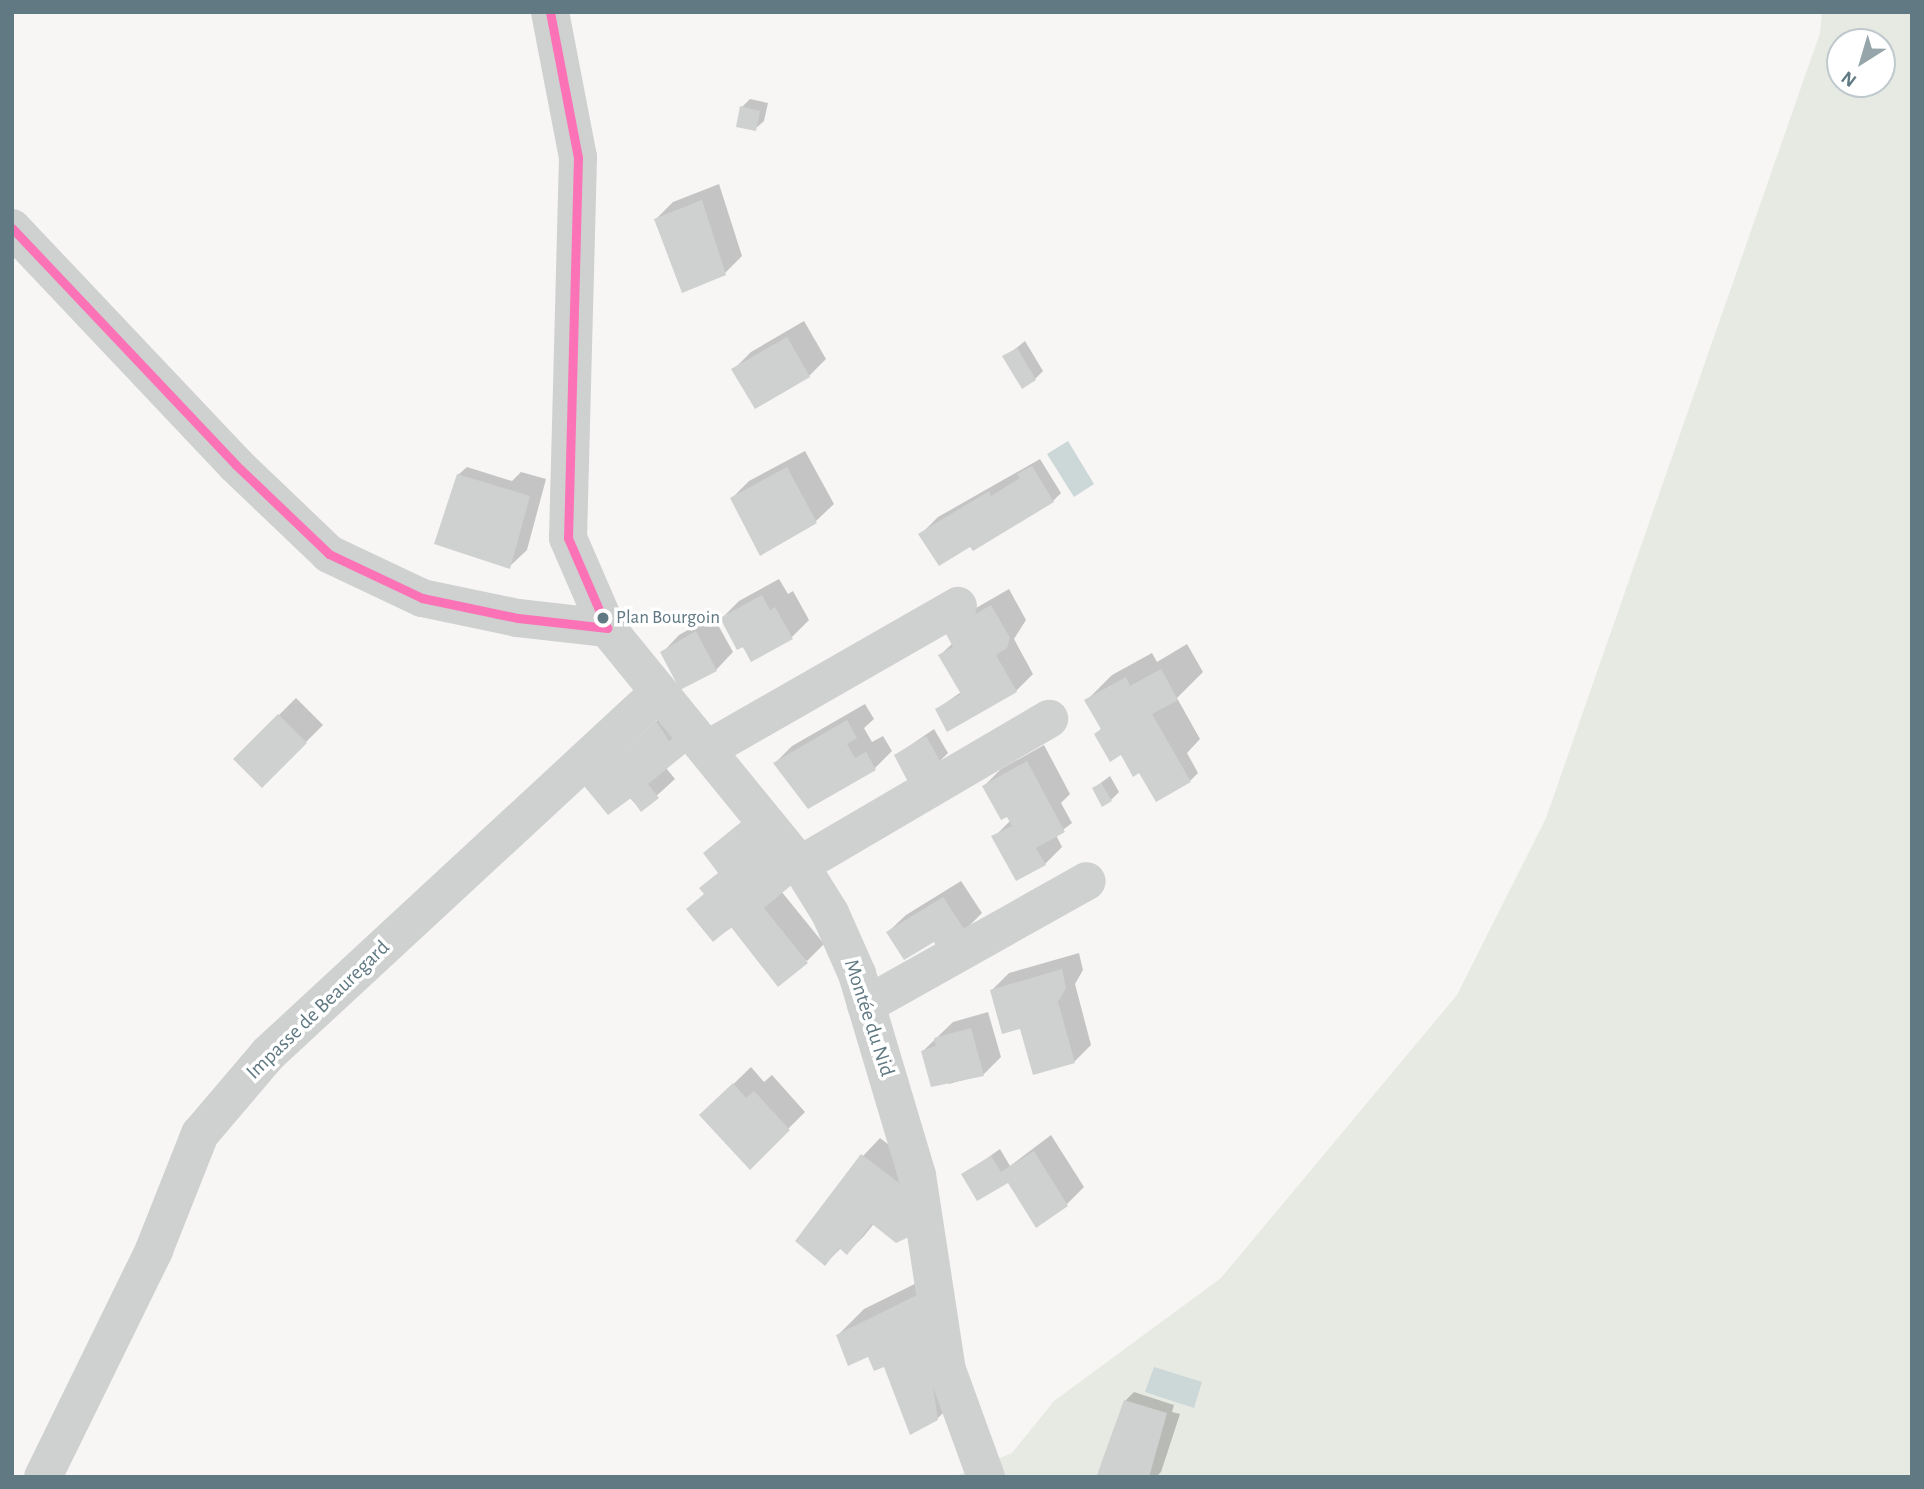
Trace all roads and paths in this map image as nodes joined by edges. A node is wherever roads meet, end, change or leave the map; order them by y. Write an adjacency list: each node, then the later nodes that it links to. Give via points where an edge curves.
1 (550, 12): 4 (street, Montée du Nid, via 578,157 568,538)
2 (12, 228): 4 (street, via 236,465 329,554 422,598 518,618)
3 (958, 606): 7 (street)
4 (607, 628): 5 (street, Montée du Nid)
5 (658, 693): 7 (street, Montée du Nid); 12 (street, Impasse de Beauregard, via 268,1054 200,1134 154,1250)
6 (1049, 719): 8 (street)
7 (708, 749): 8 (street, Montée du Nid)
8 (800, 865): 10 (street, Montée du Nid, via 830,913)
9 (1087, 881): 10 (street)
10 (866, 1005): 11 (street, Montée du Nid, via 917,1175 947,1370)
11 (985, 1475)
12 (43, 1477)

